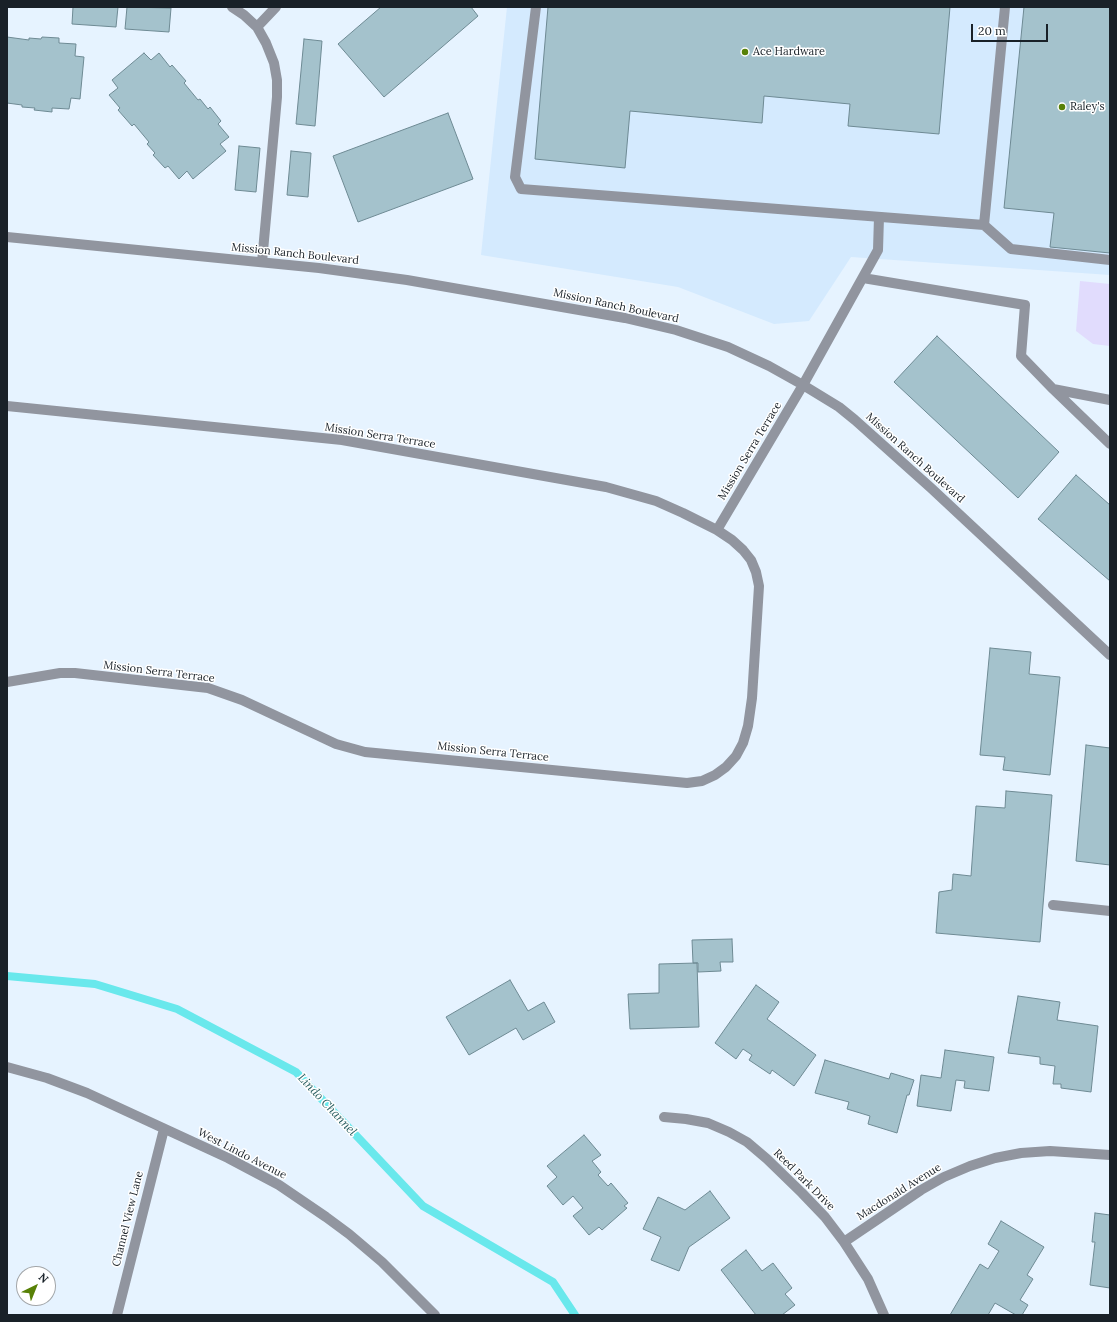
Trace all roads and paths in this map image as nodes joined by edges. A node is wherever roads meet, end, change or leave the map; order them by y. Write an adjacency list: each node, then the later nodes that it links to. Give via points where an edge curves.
1 (232, 7): 5 (street)
2 (276, 7): 5 (street)
3 (536, 7): 6 (street, via 515,177 522,190)
4 (1005, 7): 7 (street)
5 (257, 27): 10 (street, via 272,56 277,80)
6 (879, 217): 7 (street); 11 (street, Mission Serra Terrace, via 878,250)
7 (984, 225): 9 (street, via 1011,249)
8 (7, 237): 10 (street, Mission Ranch Boulevard)
9 (1110, 260)
10 (262, 262): 12 (street, Mission Ranch Boulevard, via 400,279 625,318 683,332 728,347)
11 (863, 278): 12 (street, Mission Serra Terrace); 13 (street, via 1025,305 1021,356)
12 (803, 385): 17 (street, Mission Serra Terrace); 18 (street, Mission Ranch Boulevard, via 838,407 871,434)
13 (1053, 389): 14 (street); 16 (street)
14 (1110, 400)
15 (7, 406): 17 (street, Mission Serra Terrace, via 342,440 606,487 656,501)
16 (1110, 444)
17 (717, 530): 19 (street, Mission Serra Terrace, via 751,560 759,586 759,600 752,698 743,743 726,767 702,781 669,782 365,752 336,744 242,700 208,688 75,673)
18 (1110, 655)
19 (7, 682)
20 (1053, 905): 21 (street)
21 (1110, 911)
22 (7, 1067): 24 (street, West Lindo Avenue, via 87,1093)
23 (664, 1117): 26 (street, Reed Park Drive, via 708,1123 747,1142 802,1193)
24 (164, 1129): 27 (street, Channel View Lane); 28 (street, West Lindo Avenue, via 254,1172 303,1201 382,1262)
25 (1110, 1155): 26 (street, Macdonald Avenue, via 1056,1151 1021,1153 970,1166 921,1190)
26 (844, 1242): 29 (street, Reed Park Drive, via 868,1279)
27 (116, 1315)
28 (435, 1315)
29 (884, 1315)

